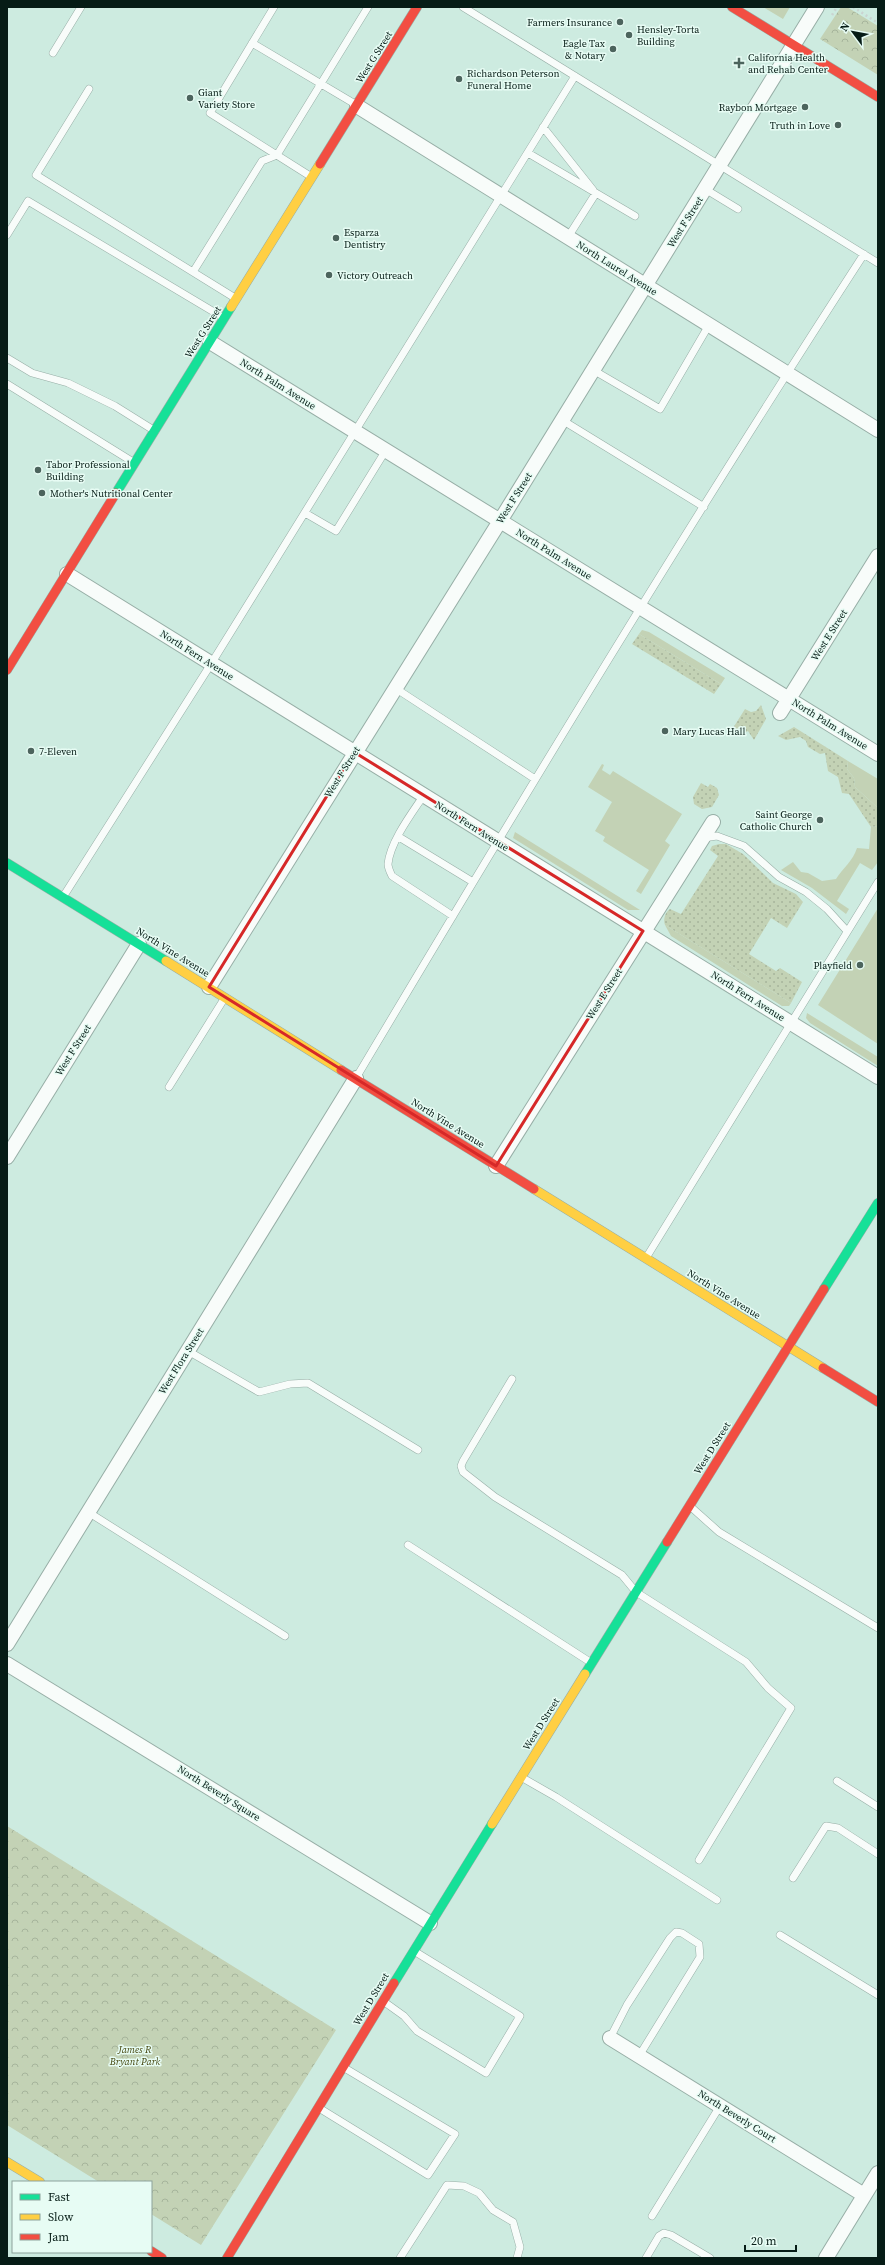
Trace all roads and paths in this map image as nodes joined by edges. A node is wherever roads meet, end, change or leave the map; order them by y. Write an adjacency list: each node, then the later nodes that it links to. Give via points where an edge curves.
1 (81, 7): 14 (lane)
2 (274, 7): 12 (lane)
3 (368, 7): 16 (lane)
4 (417, 7): 19 (street, West G Street)
5 (462, 7): 15 (lane)
6 (732, 7): 13 (street)
7 (817, 7): 13 (street, West F Street)
8 (837, 7): 10 (path)
9 (853, 7): 11 (path)
10 (829, 20)
11 (878, 23)
12 (252, 43): 16 (lane); 22 (lane, via 210,113)
13 (794, 46): 18 (street); 23 (street, West F Street)
14 (53, 53)
15 (575, 76): 20 (lane); 23 (lane)
16 (321, 84): 19 (lane); 22 (lane)
17 (89, 89): 34 (lane, via 36,175)
18 (878, 97)
19 (357, 106): 24 (street, West G Street); 27 (street, North Laurel Avenue)
20 (544, 128): 21 (lane); 26 (lane)
21 (528, 153): 26 (lane); 27 (lane)
22 (278, 155): 24 (lane); 34 (lane, via 262,161)
23 (720, 165): 25 (street, West F Street); 32 (lane)
24 (312, 177): 36 (street, West G Street)
25 (705, 189): 28 (lane); 35 (street, West F Street)
26 (596, 193): 29 (lane); 31 (lane)
27 (502, 196): 31 (street, North Laurel Avenue); 47 (lane)
28 (738, 209)
29 (635, 216)
30 (7, 235): 37 (lane, via 28,201)
31 (568, 237): 35 (street, North Laurel Avenue)
32 (864, 254): 33 (lane); 42 (lane)
33 (878, 263)
34 (193, 272): 36 (lane)
35 (645, 285): 38 (street, North Laurel Avenue); 41 (street, West F Street)
36 (236, 299): 37 (street, West G Street)
37 (225, 318): 39 (street, West G Street)
38 (710, 325): 41 (lane, via 660,409); 42 (street, North Laurel Avenue)
39 (210, 342): 46 (street, West G Street); 47 (street, North Palm Avenue)
40 (7, 358): 46 (lane, via 32,373 68,383 115,406)
41 (593, 370): 44 (street, West F Street)
42 (787, 374): 45 (street, North Laurel Avenue); 50 (lane)
43 (7, 384): 49 (lane)
44 (562, 420): 50 (lane); 52 (street, West F Street)
45 (878, 430)
46 (155, 431): 49 (street, West G Street)
47 (355, 432): 48 (street, North Palm Avenue); 51 (lane)
48 (386, 450): 51 (lane, via 336,532); 52 (street, North Palm Avenue)
49 (135, 464): 54 (street, West G Street)
50 (704, 507): 55 (lane)
51 (305, 513): 56 (lane)
52 (500, 521): 55 (street, North Palm Avenue); 58 (street, West F Street)
53 (878, 556): 59 (street, West E Street)
54 (67, 574): 56 (street, North Fern Avenue); 57 (street, West G Street)
55 (641, 608): 59 (street, North Palm Avenue); 63 (lane)
56 (211, 664): 61 (street, North Fern Avenue); 72 (lane)
57 (7, 670)
58 (395, 688): 61 (street, West F Street); 63 (lane)
59 (789, 699): 60 (street, West E Street); 62 (street, North Palm Avenue)
60 (780, 713)
61 (354, 752): 64 (street, North Fern Avenue); 77 (street, West F Street)
62 (878, 754)
63 (536, 779): 68 (lane)
64 (424, 796): 66 (lane); 68 (street, North Fern Avenue)
65 (713, 822): 67 (street, West E Street)
66 (399, 837): 70 (lane); 73 (lane, via 388,865 392,876)
67 (703, 838): 74 (street, West E Street); 75 (lane, via 717,836 744,846 779,878 806,892 827,908)
68 (497, 841): 70 (lane); 74 (street, North Fern Avenue)
69 (7, 863): 72 (street, North Vine Avenue)
70 (473, 882): 73 (lane)
71 (878, 882): 75 (lane)
72 (63, 897): 76 (street, North Vine Avenue)
73 (453, 916): 81 (lane)
74 (643, 931): 79 (street, North Fern Avenue); 84 (street, West E Street)
75 (847, 931): 79 (lane)
76 (139, 944): 77 (street, North Vine Avenue); 83 (street, West F Street)
77 (209, 987): 78 (street, North Vine Avenue)
78 (225, 997): 81 (street, North Vine Avenue); 82 (lane)
79 (790, 1022): 80 (street, North Fern Avenue); 86 (lane)
80 (878, 1077)
81 (356, 1078): 84 (street, North Vine Avenue); 88 (street, West Flora Street)
82 (169, 1087)
83 (7, 1157)
84 (496, 1166): 86 (street, North Vine Avenue)
85 (878, 1203): 87 (street, West D Street)
86 (646, 1258): 87 (street, North Vine Avenue)
87 (788, 1346): 90 (street, North Vine Avenue); 92 (street, West D Street)
88 (188, 1350): 91 (lane, via 259,1392 290,1384 308,1383); 93 (street, West Flora Street)
89 (512, 1379): 95 (lane, via 463,1461 463,1472 495,1497 622,1575)
90 (878, 1402)
91 (418, 1450)
92 (690, 1506): 95 (street, West D Street); 96 (lane, via 719,1532)
93 (88, 1512): 97 (lane); 98 (street, West Flora Street)
94 (408, 1545): 99 (lane)
95 (636, 1592): 99 (street, West D Street); 105 (lane, via 746,1662 768,1688 791,1708)
96 (878, 1628)
97 (285, 1636)
98 (7, 1644)
99 (592, 1663): 101 (street, West D Street)
100 (7, 1664): 108 (street, North Beverly Square)
101 (521, 1777): 107 (lane); 108 (street, West D Street)
102 (837, 1781): 103 (lane)
103 (878, 1807)
104 (878, 1854): 106 (lane, via 838,1828 826,1826)
105 (698, 1860)
106 (793, 1878)
107 (716, 1900)
108 (430, 1923): 110 (street, West D Street)
109 (780, 1935): 111 (lane)
110 (414, 1950): 112 (street, West D Street); 112 (lane, via 520,2016 486,2073 417,2031 404,2016)
111 (878, 1996)
112 (383, 2001): 115 (street, West D Street)
113 (610, 2038): 114 (street, North Beverly Court); 114 (lane, via 627,2005 670,1938 676,1932 682,1933 699,1944 700,1957)
114 (639, 2056): 116 (street, North Beverly Court)
115 (343, 2067): 117 (street, West D Street); 117 (lane, via 455,2134 428,2175)
116 (720, 2106): 121 (street, North Beverly Court); 122 (lane)
117 (318, 2108): 125 (street, West D Street)
118 (7, 2162): 120 (street)
119 (878, 2173): 121 (street)
120 (38, 2181)
121 (864, 2195): 130 (street)
122 (652, 2216)
123 (152, 2252): 124 (street)
124 (162, 2258)
125 (227, 2258)
126 (400, 2258): 127 (lane, via 447,2185 464,2186 479,2193 493,2210 514,2222 520,2247)
127 (517, 2258)
128 (646, 2258): 129 (lane, via 659,2236 664,2233)
129 (710, 2258)
130 (826, 2258)

